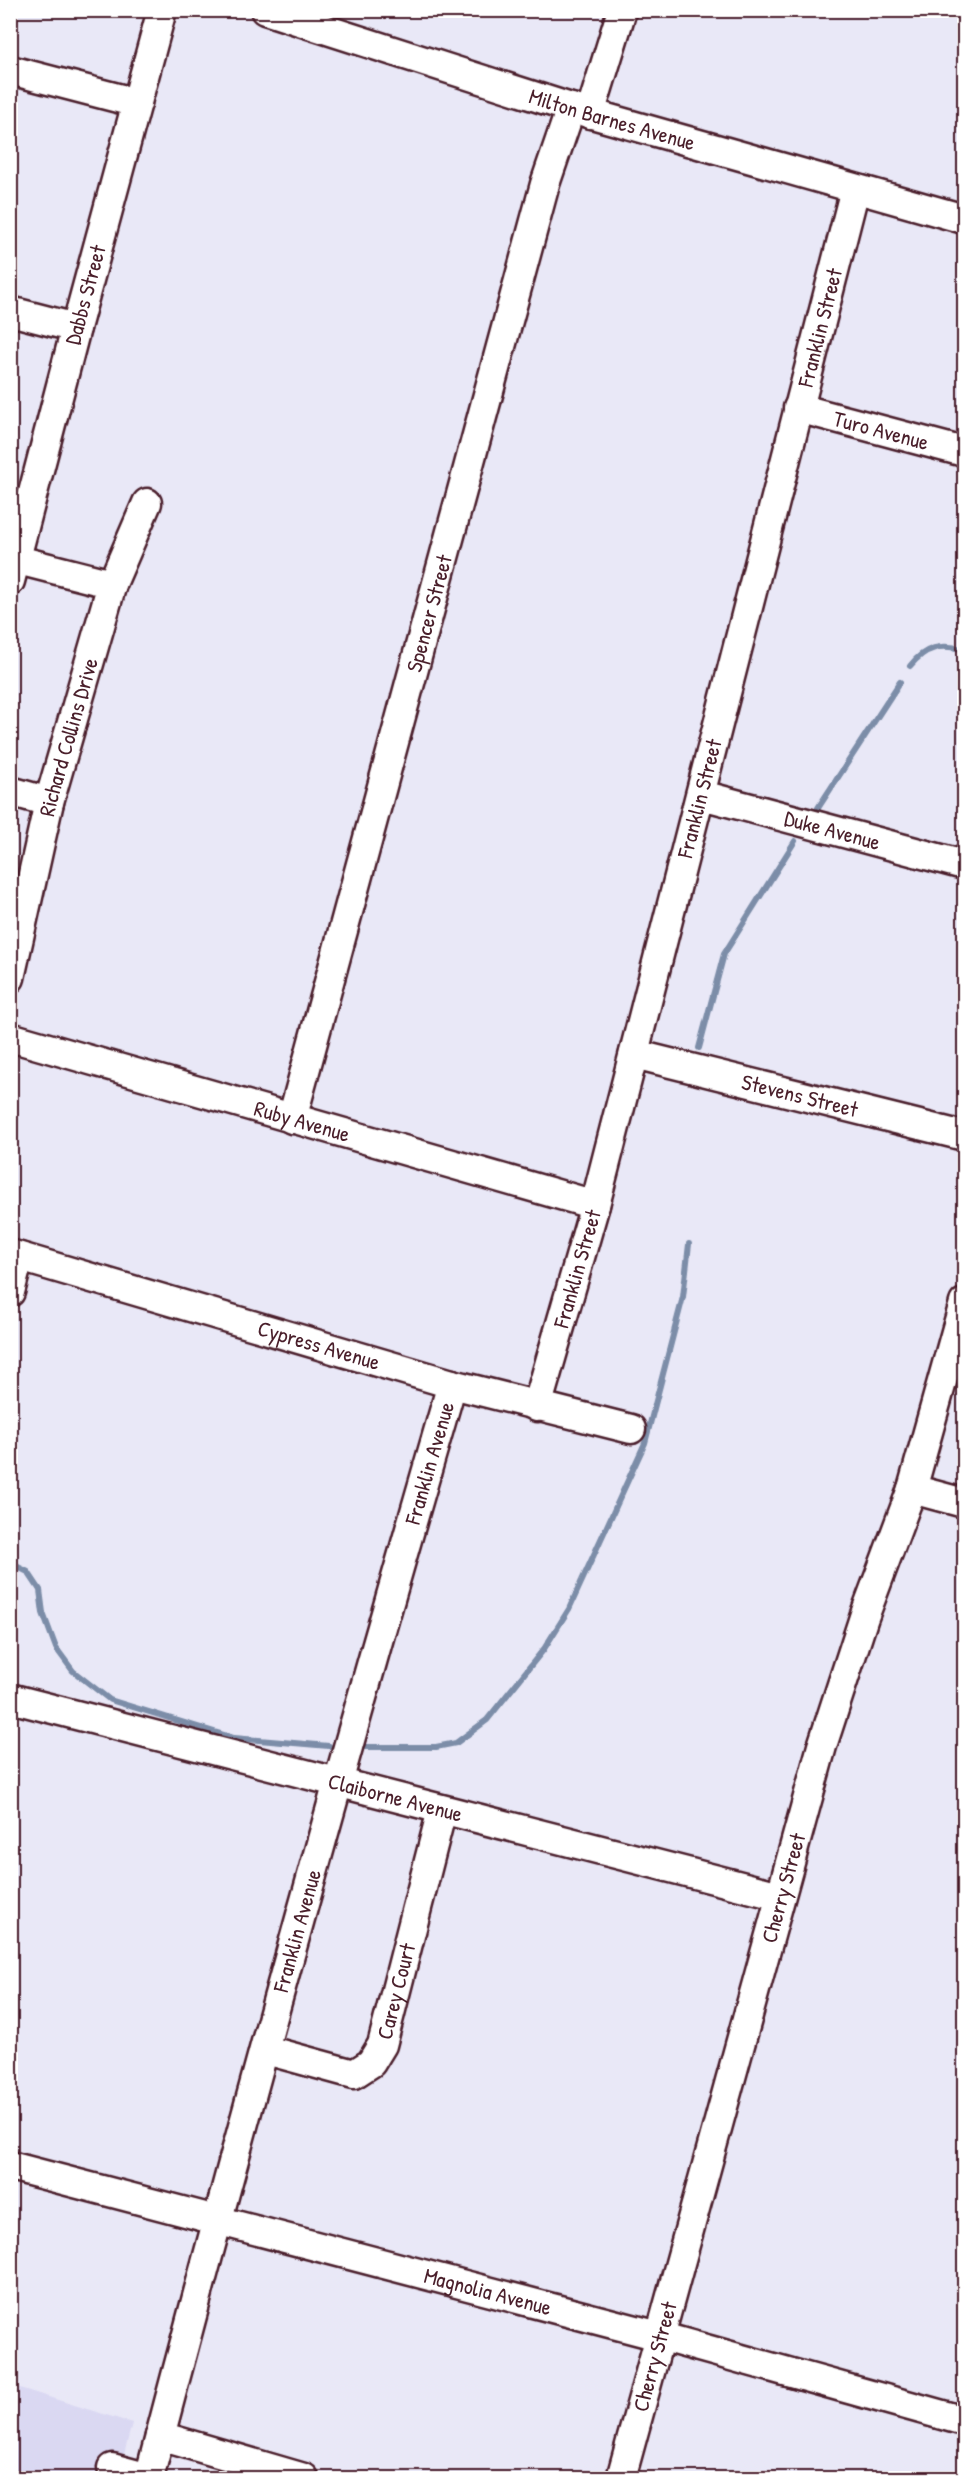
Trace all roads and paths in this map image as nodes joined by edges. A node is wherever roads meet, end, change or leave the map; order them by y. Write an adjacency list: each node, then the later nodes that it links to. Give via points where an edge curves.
1 (162, 10): 5 (street, Dabbs Street)
2 (622, 10): 6 (street, Spencer Street)
3 (269, 11): 6 (street, Milton Barnes Avenue)
4 (10, 70): 5 (street)
5 (137, 103): 10 (street, Dabbs Street)
6 (580, 111): 7 (street, Milton Barnes Avenue); 23 (street, Spencer Street, via 545,184)
7 (855, 189): 8 (street, Milton Barnes Avenue); 11 (street, Franklin Street)
8 (964, 219)
9 (10, 311): 10 (street)
10 (76, 328): 14 (street, Dabbs Street)
11 (798, 408): 12 (street, Turo Avenue); 17 (street, Franklin Street)
12 (964, 452)
13 (147, 503): 15 (street, Richard Collins Drive)
14 (12, 566): 15 (street)
15 (112, 584): 18 (street, Richard Collins Drive)
16 (10, 791): 18 (street)
17 (702, 795): 19 (street, Duke Avenue); 22 (street, Franklin Street)
18 (48, 802): 20 (street, Richard Collins Drive)
19 (964, 865)
20 (10, 978)
21 (10, 1037): 23 (street, Ruby Avenue)
22 (634, 1054): 24 (street, Stevens Street); 25 (street, Franklin Street)
23 (292, 1119): 25 (street, Ruby Avenue)
24 (964, 1136)
25 (595, 1205): 30 (street, Franklin Street)
26 (15, 1256): 27 (street); 29 (street, Cypress Avenue)
27 (10, 1292)
28 (964, 1303): 32 (street, Cherry Street)
29 (452, 1384): 30 (street, Cypress Avenue); 35 (street, Franklin Avenue)
30 (537, 1407): 31 (street, Cypress Avenue)
31 (631, 1429)
32 (912, 1489): 33 (street); 37 (street, Cherry Street, via 842,1681)
33 (964, 1503)
34 (10, 1698): 35 (street, Claiborne Avenue)
35 (336, 1782): 36 (street, Claiborne Avenue); 38 (street, Franklin Avenue)
36 (442, 1810): 37 (street, Claiborne Avenue); 38 (street, Carey Court, via 382,2045 371,2063 354,2073)
37 (780, 1896): 41 (street, Cherry Street)
38 (266, 2050): 40 (street, Franklin Avenue)
39 (10, 2166): 40 (street, Magnolia Avenue)
40 (216, 2219): 41 (street, Magnolia Avenue); 43 (street, Franklin Avenue)
41 (659, 2336): 42 (street, Magnolia Avenue); 47 (street, Cherry Street)
42 (964, 2421)
43 (160, 2436): 45 (street, Franklin Avenue); 46 (street)
44 (112, 2469): 45 (street)
45 (149, 2478)
46 (304, 2478)
47 (621, 2478)

